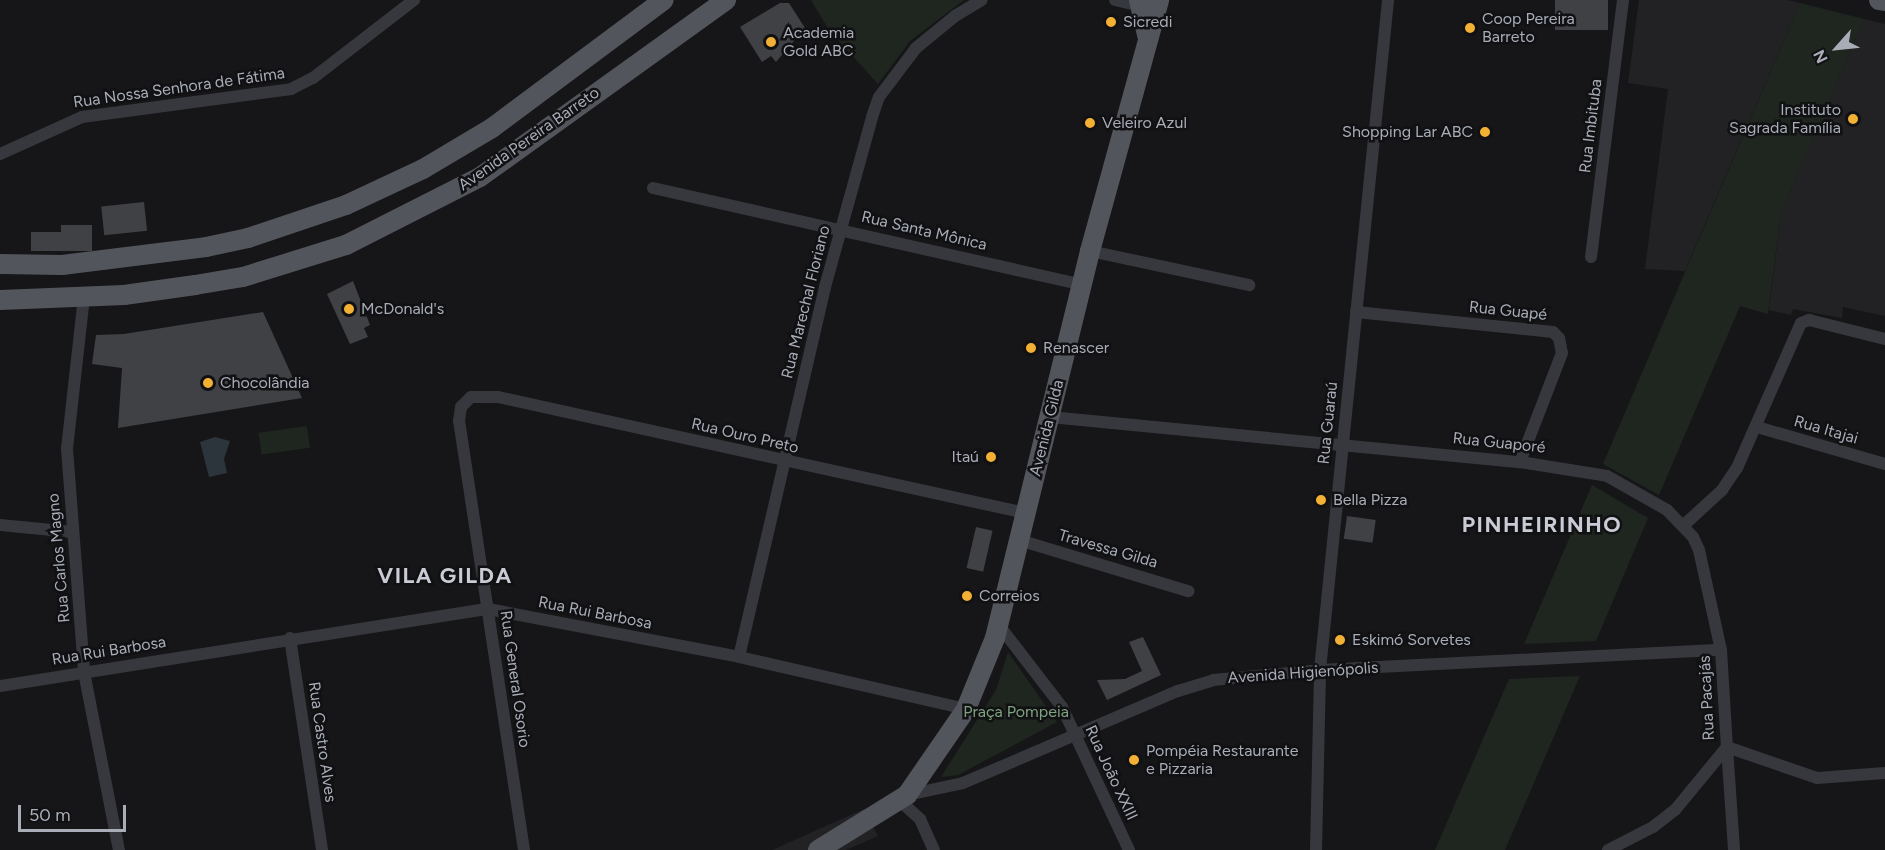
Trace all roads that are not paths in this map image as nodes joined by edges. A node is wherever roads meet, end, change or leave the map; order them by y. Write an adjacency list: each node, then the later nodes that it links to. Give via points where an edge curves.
1 (414, 0): 11 (street, Rua Nossa Senhora de Fátima)
2 (664, 0): 17 (main road, Avenida Pereira Barreto, via 492,128 423,169 346,205 248,238 206,247 82,263)
3 (726, 0): 20 (main road, Avenida Pereira Barreto, via 480,177 346,245 243,277 124,295)
4 (982, 0): 14 (street, Rua Marechal Floriano, via 916,48 879,97)
5 (1115, 0): 9 (street)
6 (1388, 0): 22 (street, Rua Guaraú)
7 (1623, 0): 16 (street, Rua Imbituba)
8 (1879, 0): 10 (main road)
9 (1147, 2): 15 (main road, Avenida Gilda, via 1149,42)
10 (1885, 2)
11 (403, 4): 12 (street, Rua Nossa Senhora de Fátima, via 313,78 291,89 82,117)
12 (0, 154)
13 (653, 188): 14 (street, Rua Santa Mônica)
14 (842, 229): 18 (street, Rua Santa Mônica); 28 (street, Rua Marechal Floriano)
15 (1090, 250): 18 (main road, Avenida Gilda); 19 (street)
16 (1591, 257)
17 (0, 264)
18 (1082, 285): 25 (main road, Avenida Gilda)
19 (1250, 285)
20 (84, 297): 21 (main road, Avenida Pereira Barreto); 34 (street, Rua Carlos Magno, via 66,433)
21 (0, 300)
22 (1356, 312): 27 (street, Rua Guaraú); 29 (street, Rua Guapé, via 1553,332 1559,338 1562,353)
23 (1885, 339): 26 (street, via 1809,320 1798,327)
24 (461, 407): 28 (street, Rua Ouro Preto, via 471,397 484,395); 37 (street, Rua General Osorio, via 459,421)
25 (1050, 417): 27 (street, Rua Guaporé); 31 (main road, Avenida Gilda)
26 (1757, 428): 30 (street, Rua Itajai); 33 (street, via 1722,490)
27 (1343, 444): 29 (street, Rua Guaporé); 42 (street, Rua Guaraú)
28 (783, 462): 31 (street, Rua Ouro Preto); 41 (street, Rua Marechal Floriano)
29 (1520, 462): 33 (street, Rua Guaporé, via 1607,476 1667,510)
30 (1885, 464)
31 (1025, 513): 35 (main road, Avenida Gilda)
32 (0, 525): 34 (street)
33 (1684, 525): 40 (street, Rua Pacajás, via 1699,550)
34 (73, 532): 43 (street, Rua Carlos Magno)
35 (1018, 540): 36 (street, Travessa Gilda); 38 (main road, Avenida Gilda)
36 (1188, 591)
37 (488, 609): 39 (street, Rua Rui Barbosa); 41 (street, Rua Rui Barbosa); 52 (street, Rua General Osorio)
38 (998, 624): 45 (main road, Avenida Gilda); 46 (street, Rua João XXIII, via 1011,636)
39 (290, 638): 43 (street, Rua Rui Barbosa); 51 (street, Rua Castro Alves)
40 (1721, 650): 42 (street, Avenida Higienópolis); 47 (street, Rua Pacajás)
41 (739, 657): 45 (street, Rua Rui Barbosa)
42 (1320, 670): 46 (street, Avenida Higienópolis, via 1213,680 1178,691); 56 (street, Rua Guaraú)
43 (84, 672): 44 (street, Rua Rui Barbosa); 50 (street, Rua Carlos Magno)
44 (0, 686)
45 (966, 709): 49 (main road, Avenida Gilda)
46 (1077, 736): 49 (street, Avenida Higienópolis, via 963,783); 55 (street, Rua João XXIII)
47 (1727, 747): 48 (street, Rua Pacajás, via 1817,778); 57 (street, via 1675,810 1653,827); 58 (street)
48 (1885, 773)
49 (903, 798): 53 (main road, Avenida Higienópolis); 54 (street, via 920,819)
50 (119, 850)
51 (322, 850)
52 (524, 850)
53 (818, 850)
54 (934, 850)
55 (1129, 850)
56 (1316, 850)
57 (1608, 850)
58 (1734, 850)

